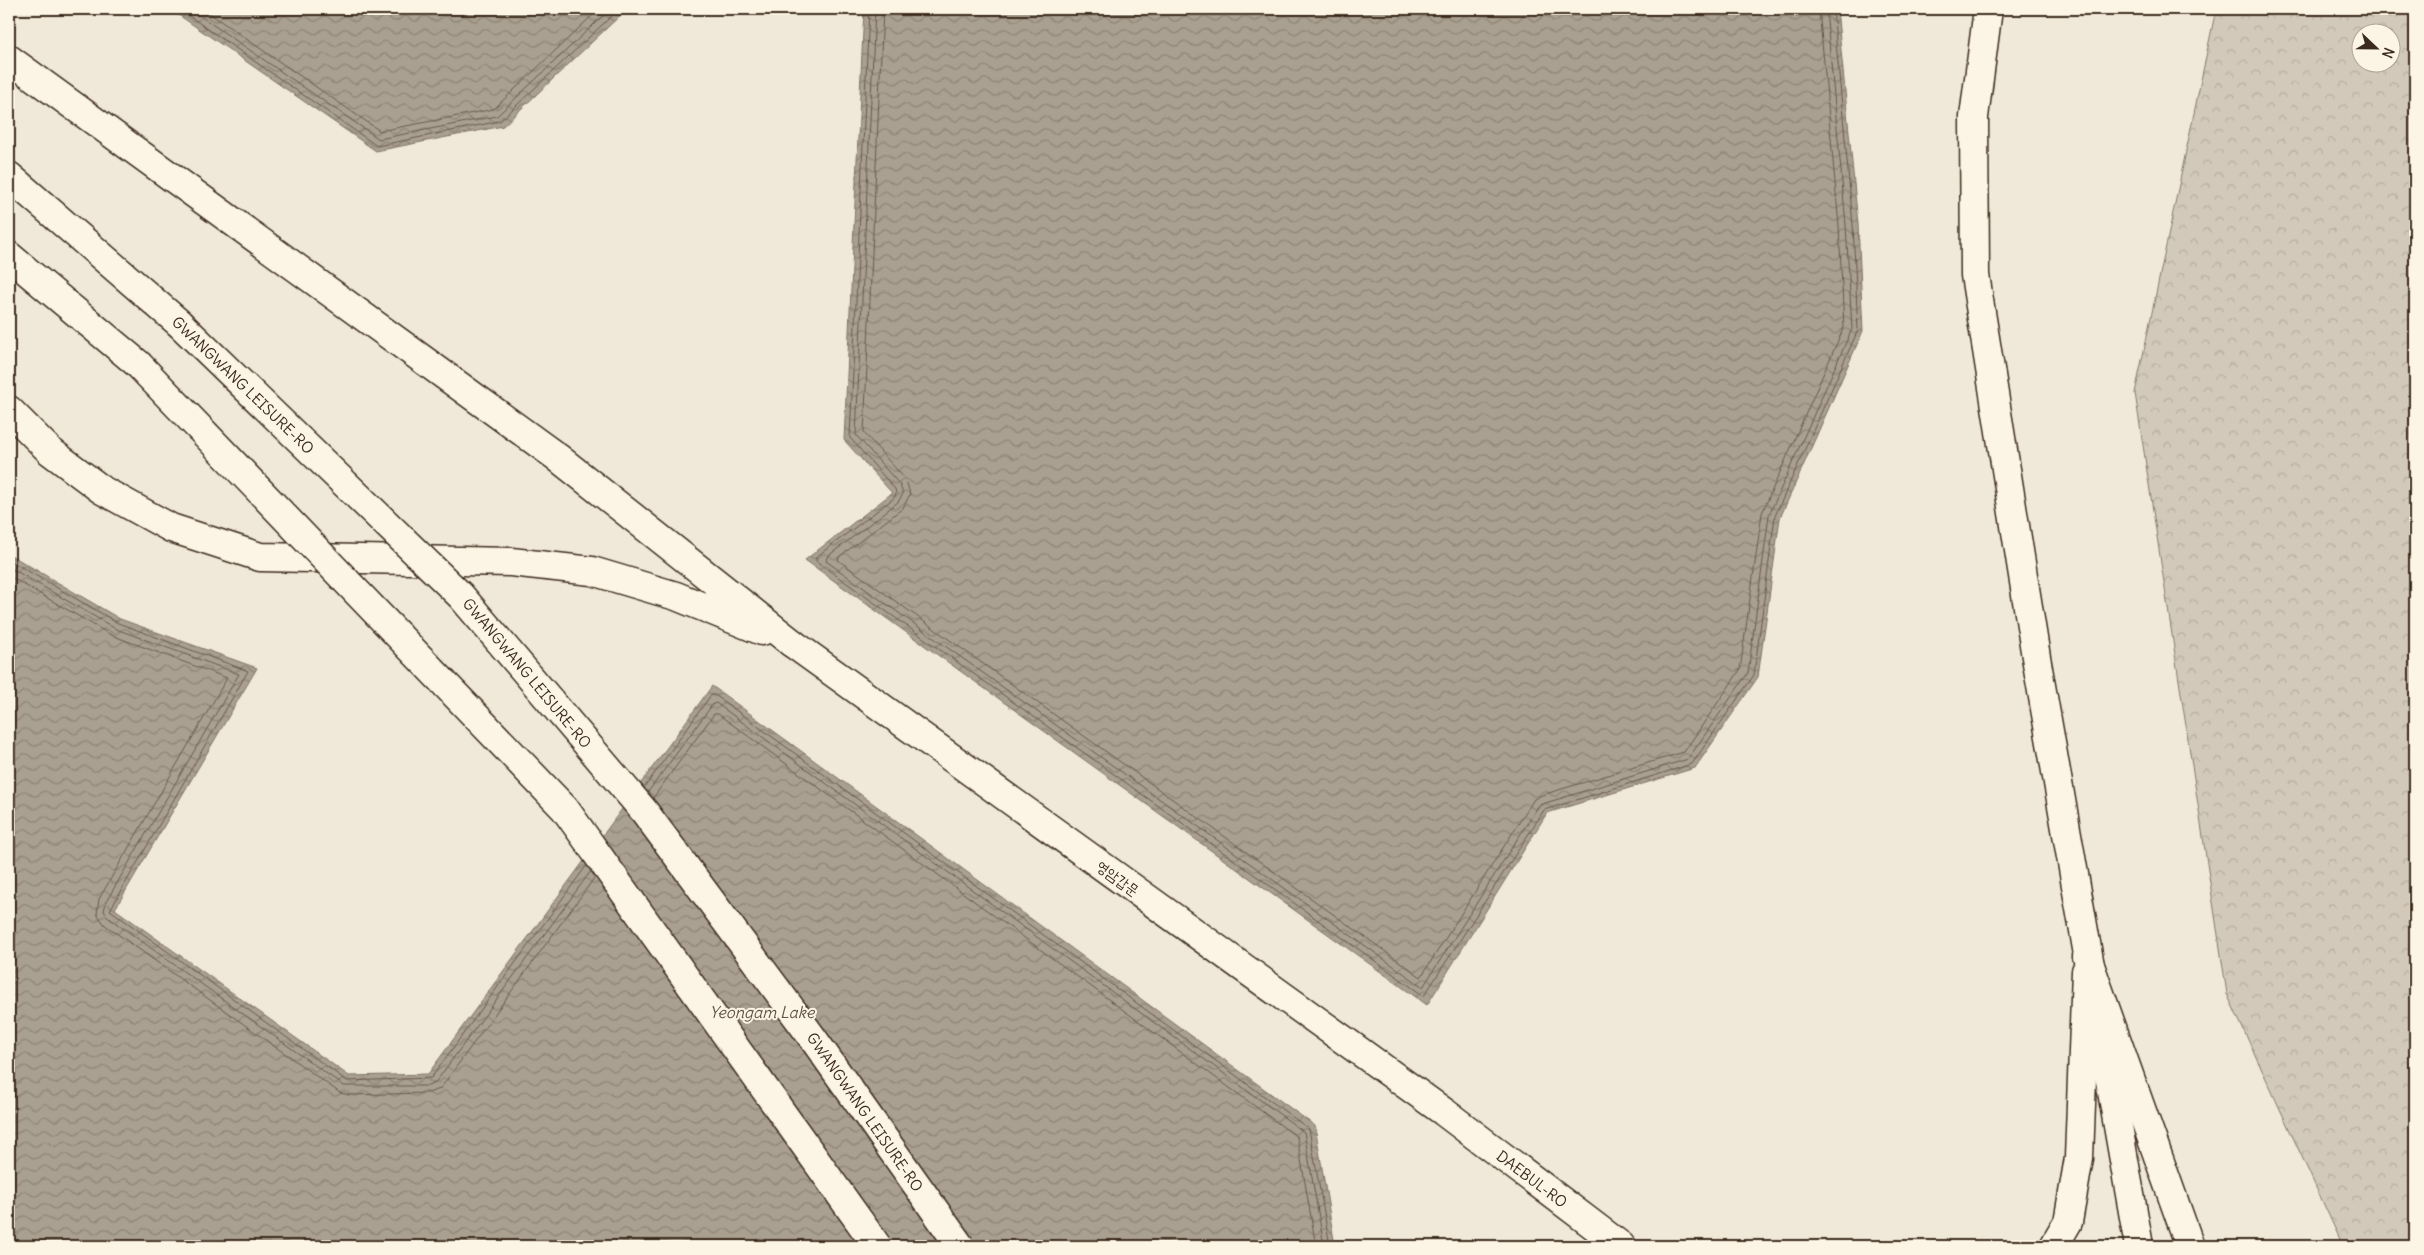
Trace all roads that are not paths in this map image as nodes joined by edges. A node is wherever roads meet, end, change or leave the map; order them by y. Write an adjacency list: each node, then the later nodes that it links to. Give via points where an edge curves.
1 (1988, 9): 7 (main road, via 1974,117 1975,275)
2 (9, 59): 6 (main road, via 557,457)
3 (9, 176): 10 (main road, GWANGWANG LEISURE-RO, bridge, via 179,323 461,596 644,811 812,1037)
4 (9, 256): 9 (main road, bridge, via 138,364 565,809)
5 (9, 410): 6 (main road, via 50,451 102,490 171,528 260,557 511,562 592,571 676,596)
6 (792, 643): 8 (main road, 영암갑문)
7 (2087, 958): 12 (main road, via 2079,1158 2068,1222); 13 (main road); 14 (main road)
8 (1444, 1112): 11 (main road, DAEBUL-RO)
9 (877, 1246)
10 (960, 1246)
11 (1621, 1246)
12 (2054, 1246)
13 (2139, 1246)
14 (2190, 1246)

